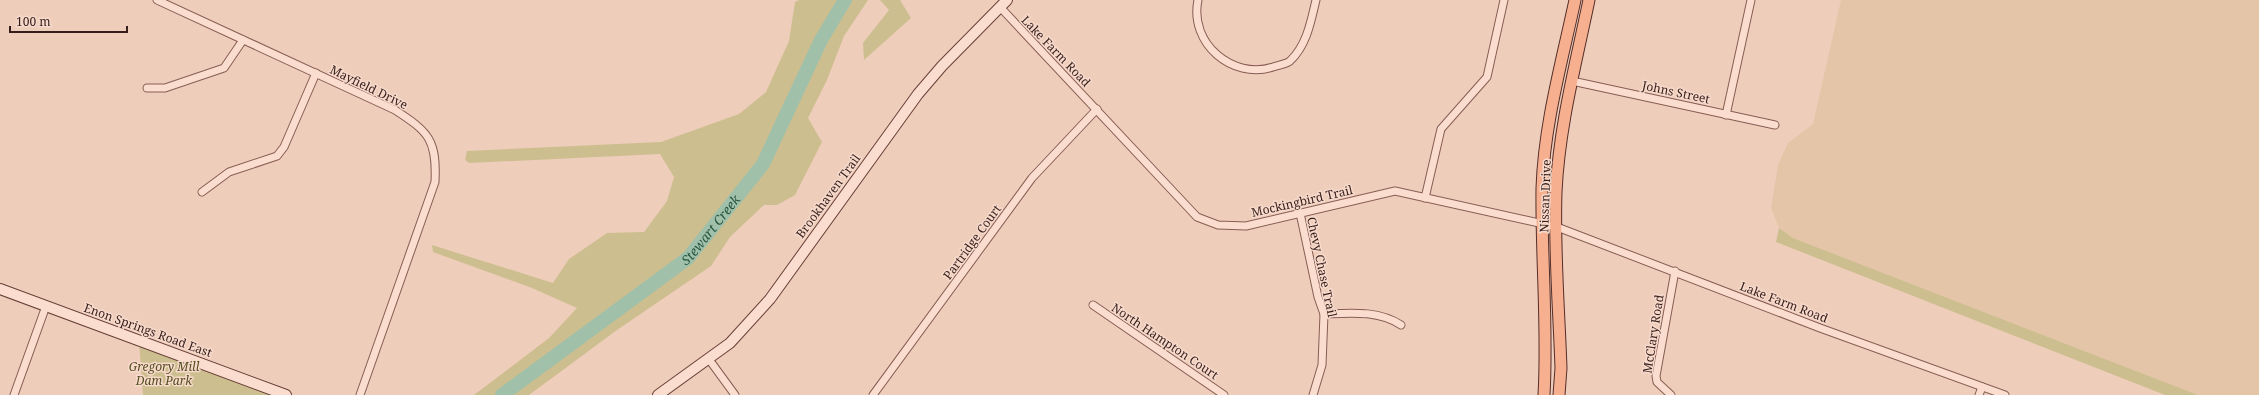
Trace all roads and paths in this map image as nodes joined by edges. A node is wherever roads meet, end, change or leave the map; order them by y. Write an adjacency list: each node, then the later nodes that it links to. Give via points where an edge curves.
1 (157, 0): 9 (street, Mayfield Drive)
2 (1198, 0): 3 (street, via 1196,9 1203,39 1225,62 1244,70 1266,69 1290,62 1306,38)
3 (1316, 0)
4 (1504, 0): 17 (street, via 1486,77 1441,129)
5 (1575, 0): 19 (main road, Nissan Drive, via 1547,148 1542,188)
6 (1589, 0): 11 (main road, Nissan Drive)
7 (1751, 0): 14 (street)
8 (1004, 4): 13 (street, Lake Farm Road); 27 (street, Brookhaven Trail, via 918,94 770,299 730,343)
9 (243, 40): 10 (street, Mayfield Drive); 12 (street, via 224,68 165,88)
10 (316, 73): 16 (street, via 284,147 277,156 229,172); 31 (street, Mayfield Drive, via 395,110 417,124 427,136 434,151 435,182)
11 (1572, 81): 14 (street, Johns Street); 20 (main road, Nissan Drive, via 1556,192)
12 (146, 88)
13 (1097, 109): 18 (street, Mockingbird Trail, via 1197,217 1218,225 1246,226); 34 (street, Partridge Court, via 1032,178)
14 (1726, 115): 15 (street, Johns Street)
15 (1776, 125)
16 (202, 192)
17 (1425, 198): 18 (street, Mockingbird Trail, via 1395,191); 19 (street, Mockingbird Trail)
18 (1300, 213): 25 (street, Chevy Chase Trail)
19 (1544, 224): 20 (street, Mockingbird Trail); 37 (main road, Nissan Drive)
20 (1556, 227): 21 (street, Lake Farm Road); 38 (main road, Nissan Drive, via 1561,368)
21 (1675, 271): 28 (street, Lake Farm Road, via 1820,328); 39 (street, McClary Road, via 1656,376 1657,382)
22 (0, 289): 24 (street, Enon Springs Road East)
23 (1093, 305): 35 (street, North Hampton Court)
24 (46, 306): 29 (street); 30 (street, Enon Springs Road East)
25 (1324, 314): 26 (street, via 1367,312 1394,320); 36 (street, Chevy Chase Trail, via 1322,365)
26 (1401, 325)
27 (708, 358): 32 (street, Brookhaven Trail); 33 (street)
28 (1982, 387): 40 (street); 41 (street, Lake Farm Road)
29 (14, 395)
30 (286, 395)
31 (360, 395)
32 (658, 395)
33 (735, 395)
34 (873, 395)
35 (1224, 395)
36 (1313, 395)
37 (1544, 395)
38 (1559, 395)
39 (1671, 395)
40 (1979, 395)
41 (2005, 395)

